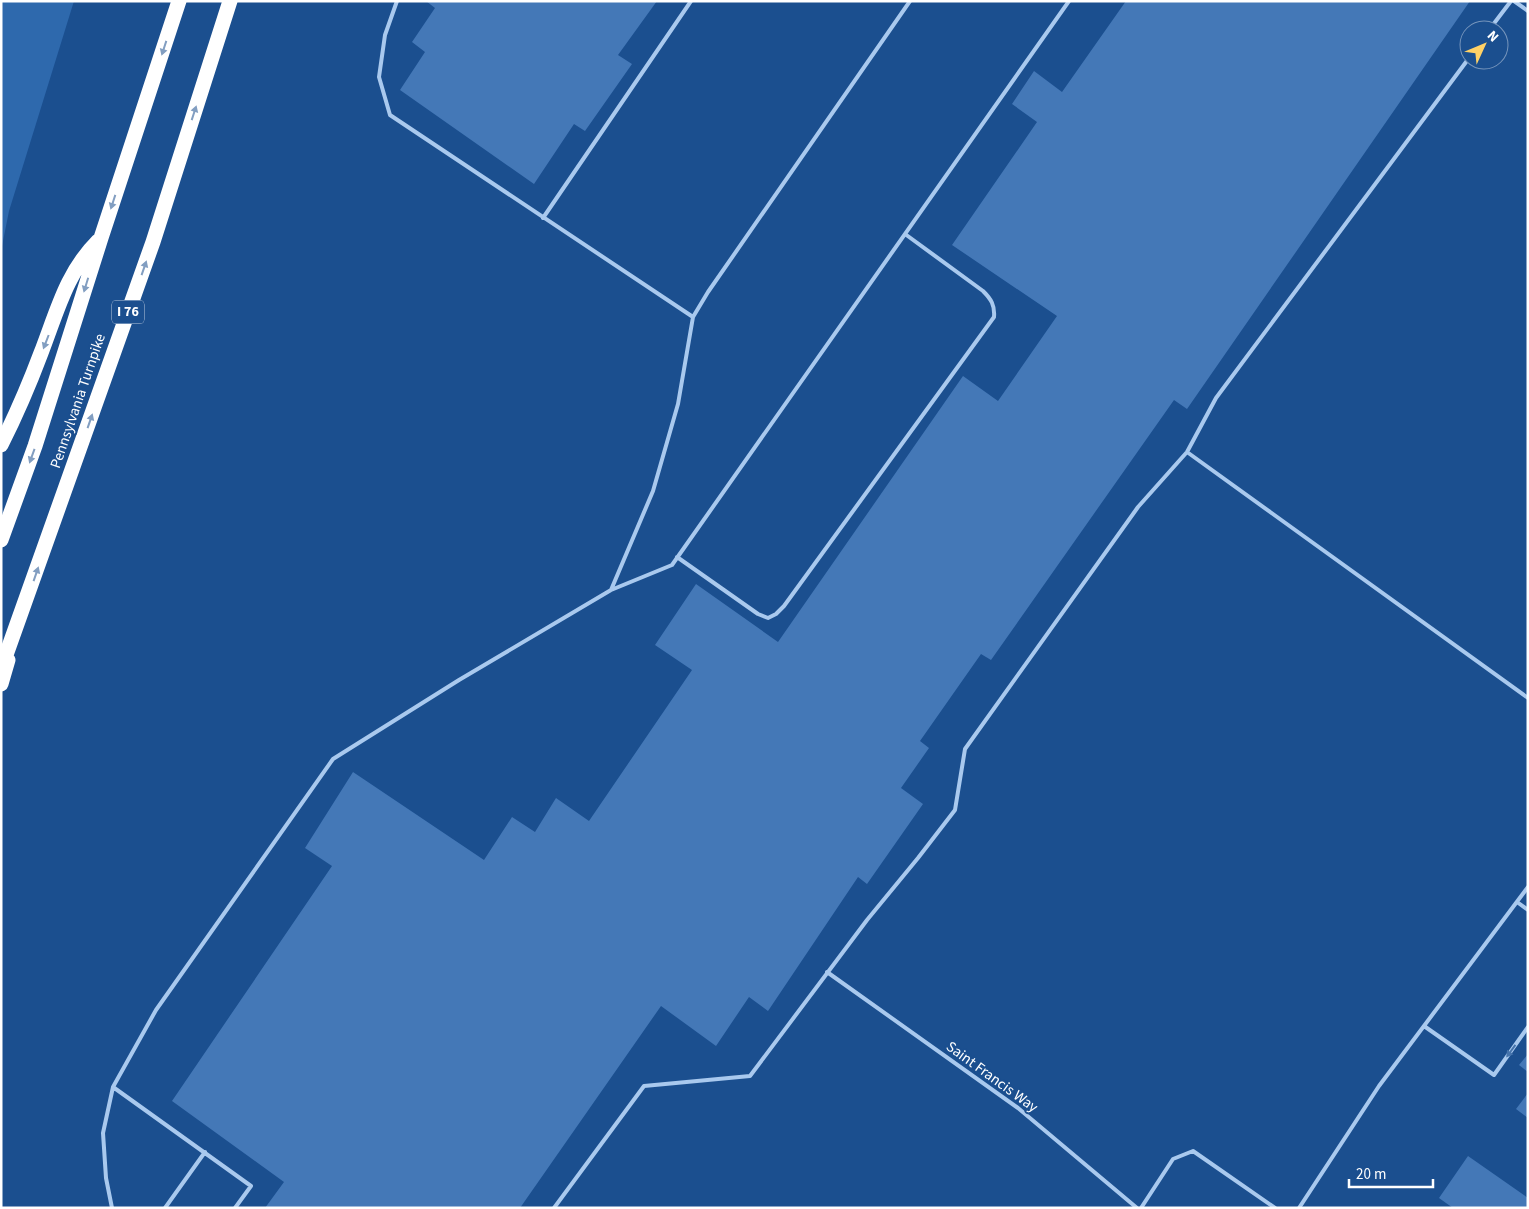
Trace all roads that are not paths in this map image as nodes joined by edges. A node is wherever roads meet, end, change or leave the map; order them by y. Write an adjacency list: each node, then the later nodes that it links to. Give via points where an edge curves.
1 (179, 1): 13 (highway, Pennsylvania Turnpike, one-way to 13)
2 (230, 1): 20 (highway, Pennsylvania Turnpike / I 76, one-way to 2, via 153,242)
3 (398, 1): 11 (lane, via 385,35 379,77 390,115)
4 (691, 1): 11 (lane)
5 (910, 1): 14 (lane)
6 (1069, 1): 12 (lane)
7 (1512, 1): 8 (lane); 9 (lane)
8 (1528, 11)
9 (1498, 20)
10 (1460, 70): 16 (lane, via 1216,398)
11 (543, 218): 14 (lane)
12 (905, 234): 18 (lane); 18 (lane, via 984,291 995,308 994,317 776,614 768,618 758,614)
13 (100, 238): 15 (highway, one-way to 15, via 70,277 23,402); 17 (highway, Pennsylvania Turnpike, one-way to 17, via 35,446)
14 (693, 317): 19 (lane, via 678,404 653,491)
15 (1, 445)
16 (1187, 452): 23 (lane); 27 (lane, via 1138,507 966,749 955,810)
17 (1, 540)
18 (677, 557): 19 (lane, via 672,565)
19 (611, 590): 30 (lane, via 334,759 156,1010)
20 (19, 620): 21 (highway, Pennsylvania Turnpike / I 76); 22 (highway)
21 (1, 669)
22 (1, 684)
23 (1528, 698)
24 (1528, 886): 25 (lane)
25 (1516, 902): 26 (lane); 28 (lane)
26 (1528, 910)
27 (827, 972): 35 (lane, via 750,1076 644,1086); 36 (lane, Saint Francis Way, via 1018,1108)
28 (1424, 1026): 29 (lane, one-way to 28, via 1494,1075); 38 (lane, via 1368,1102)
29 (1528, 1027)
30 (113, 1087): 31 (lane); 32 (lane, via 103,1134)
31 (205, 1152): 33 (lane); 34 (lane, via 251,1186)
32 (112, 1208)
33 (166, 1208)
34 (235, 1208)
35 (554, 1208)
36 (1139, 1208): 37 (lane, via 1173,1159 1193,1151)
37 (1275, 1208)
38 (1299, 1208)

